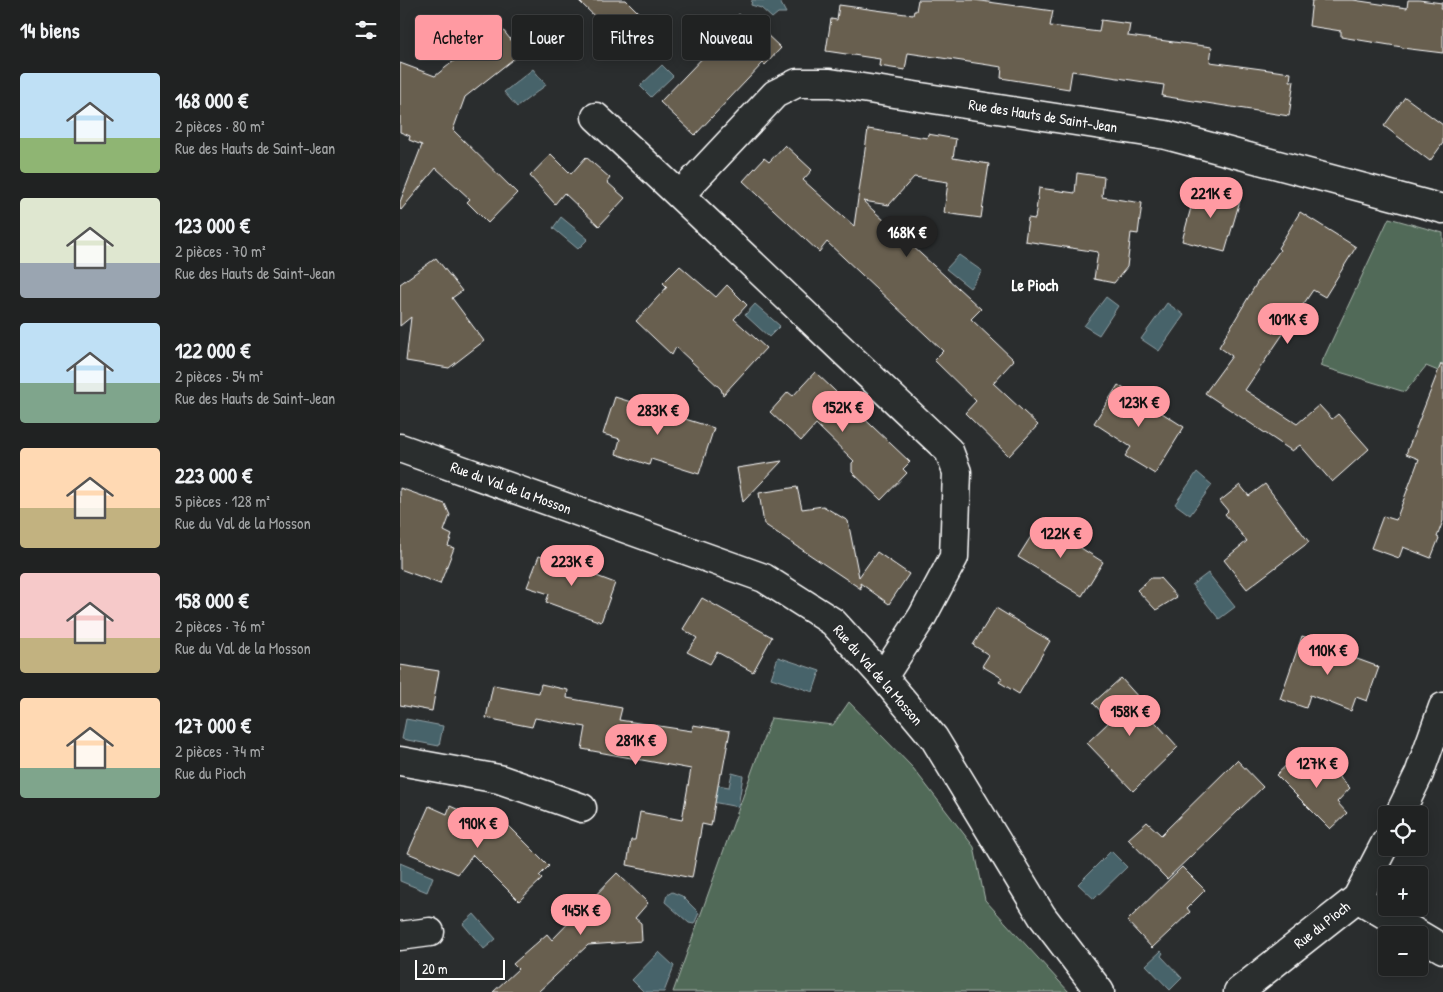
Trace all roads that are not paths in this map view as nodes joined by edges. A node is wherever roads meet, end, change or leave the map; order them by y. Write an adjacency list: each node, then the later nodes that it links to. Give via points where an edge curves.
1 (596, 117): 2 (street)
2 (680, 195): 3 (street, Rue des Hauts de Saint-Jean, via 775,94 797,83 830,83 1166,135); 5 (street, via 949,451 957,472 954,556 922,618)
3 (1443, 209)
4 (400, 448): 5 (street, Rue du Val de la Mosson, via 764,578 833,622)
5 (882, 677): 15 (street, Rue du Val de la Mosson, via 934,738 1042,916)
6 (1443, 707): 8 (street, via 1419,774)
7 (400, 761): 9 (street, via 499,779)
8 (1403, 806)
9 (582, 808)
10 (1379, 856): 11 (street, Rue du Pioch)
11 (1357, 898): 14 (street); 16 (street, Rue du Pioch)
12 (430, 932): 13 (street)
13 (400, 936)
14 (1443, 948)
15 (1100, 992)
16 (1238, 992)

